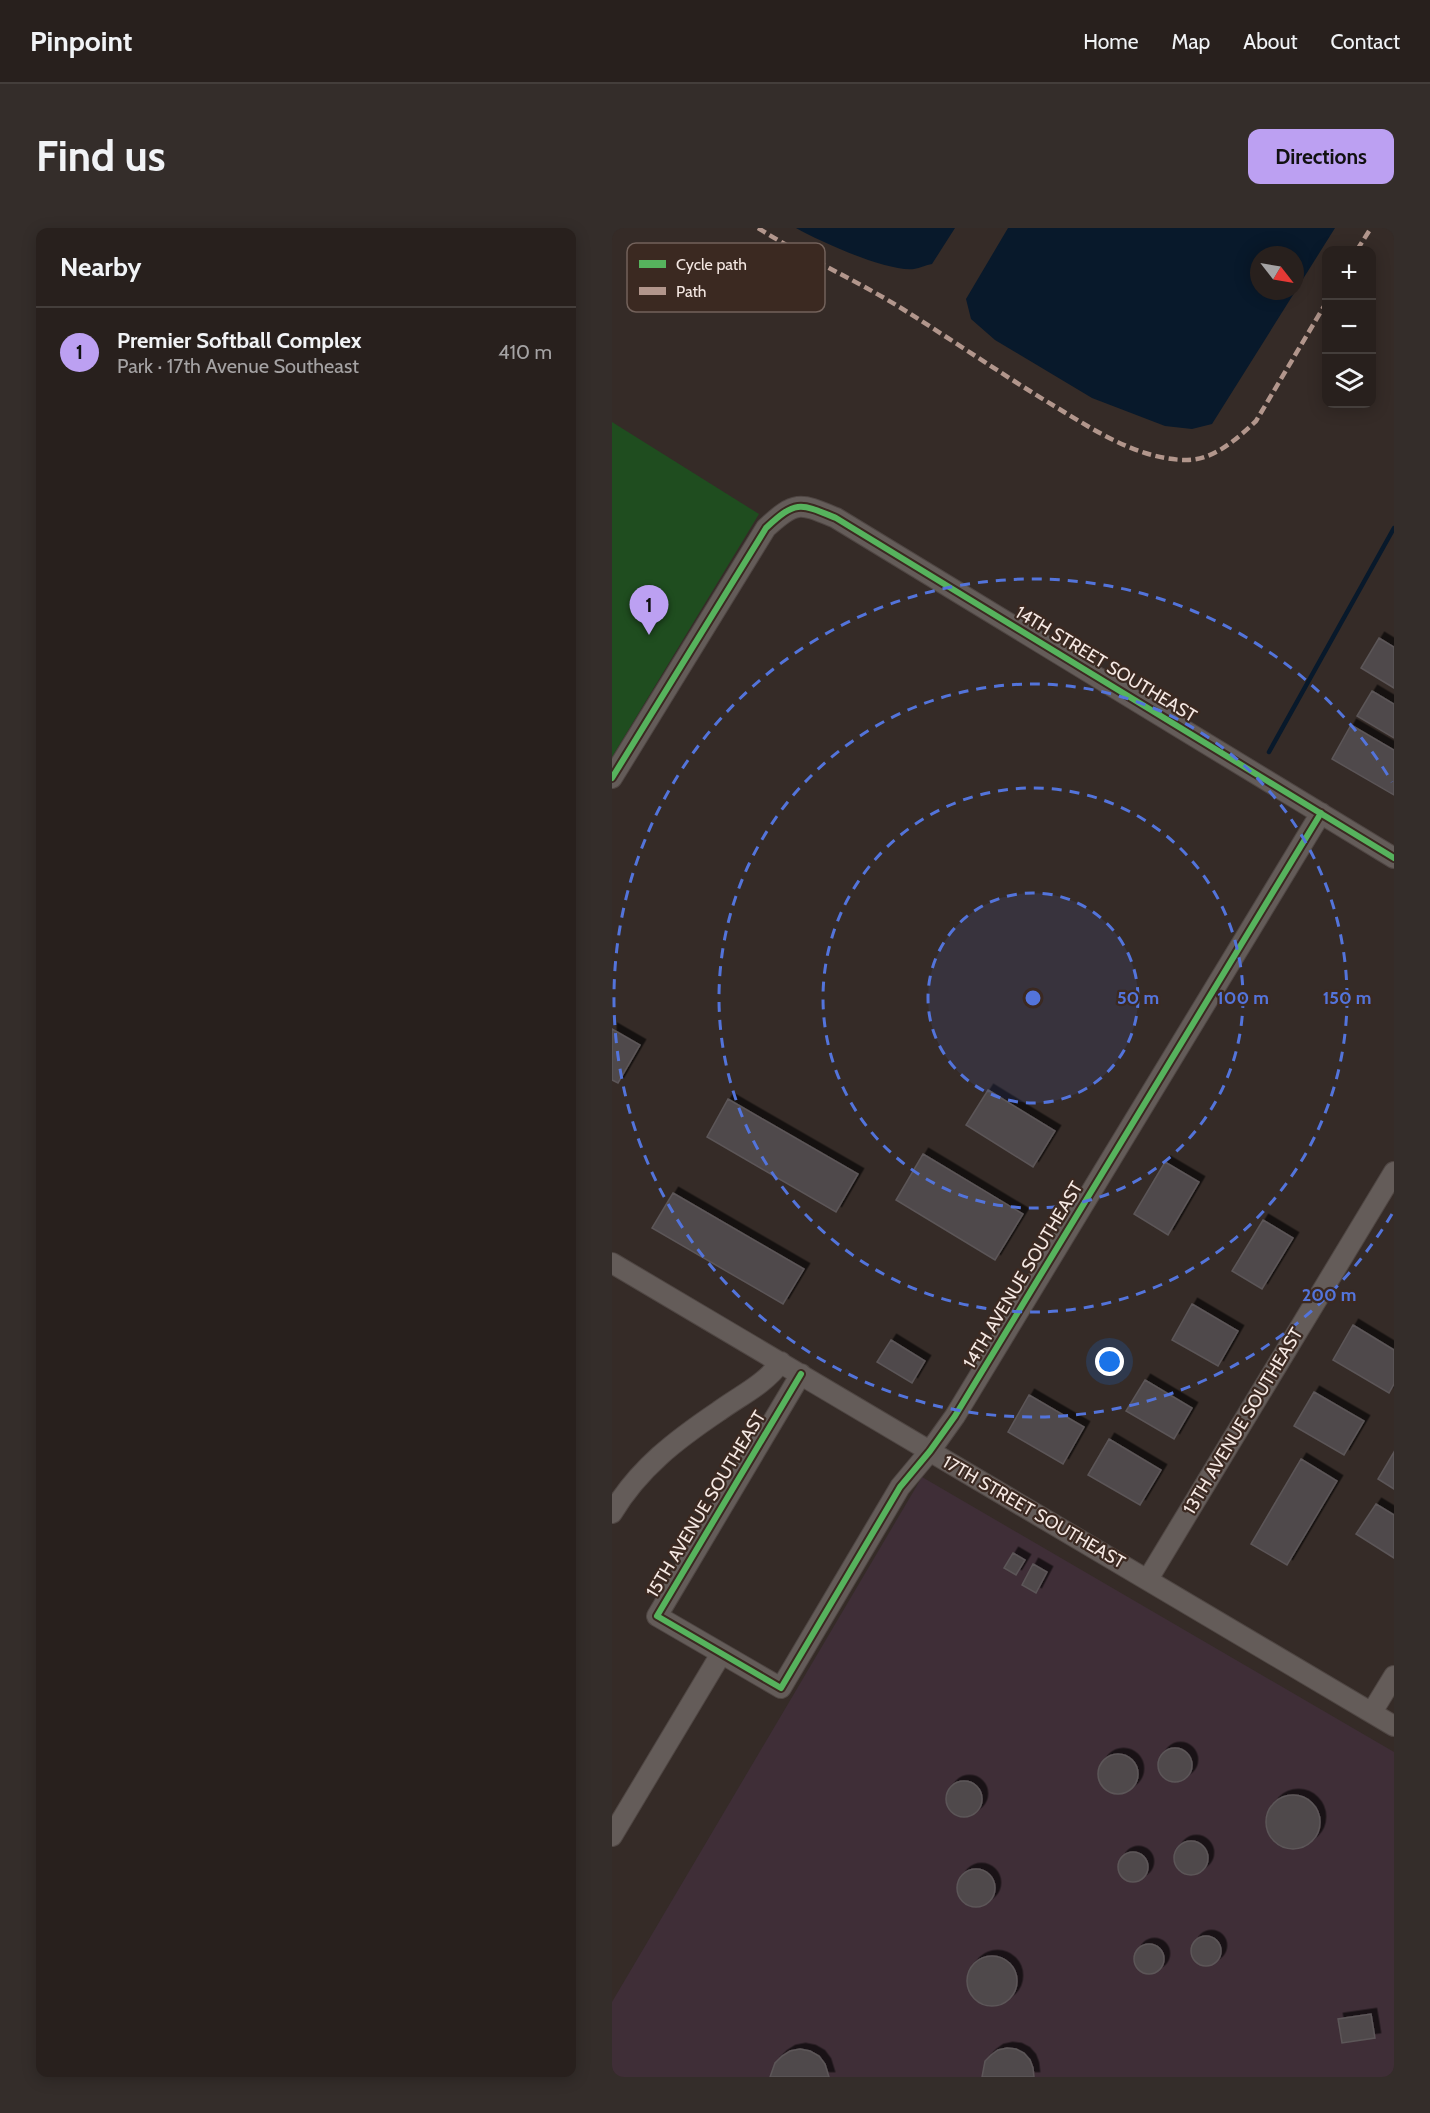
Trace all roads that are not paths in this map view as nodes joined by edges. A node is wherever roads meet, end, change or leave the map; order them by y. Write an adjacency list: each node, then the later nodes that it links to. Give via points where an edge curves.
1 (612, 778): 2 (street, 14TH STREET SOUTHEAST, via 766,528 798,506 836,518)
2 (1321, 813): 3 (street, 14TH STREET SOUTHEAST); 8 (street, 14TH AVENUE SOUTHEAST, via 955,1416)
3 (1394, 858)
4 (1394, 1172): 10 (street, 13TH AVENUE SOUTHEAST)
5 (612, 1263): 6 (street, 17TH STREET SOUTHEAST)
6 (780, 1362): 7 (street, 17TH STREET SOUTHEAST); 9 (street, via 758,1386 706,1419 651,1463 633,1481)
7 (801, 1374): 8 (street, 17TH STREET SOUTHEAST); 11 (street, 15TH AVENUE SOUTHEAST, via 657,1616)
8 (930, 1451): 10 (street, 17TH STREET SOUTHEAST); 11 (street, 14TH AVENUE SOUTHEAST, via 900,1487 781,1688)
9 (612, 1513)
10 (1148, 1579): 13 (street, 17TH STREET SOUTHEAST)
11 (721, 1654): 15 (street)
12 (1394, 1676): 13 (street)
13 (1372, 1712): 14 (street, 17TH STREET SOUTHEAST)
14 (1394, 1726)
15 (612, 1836)

